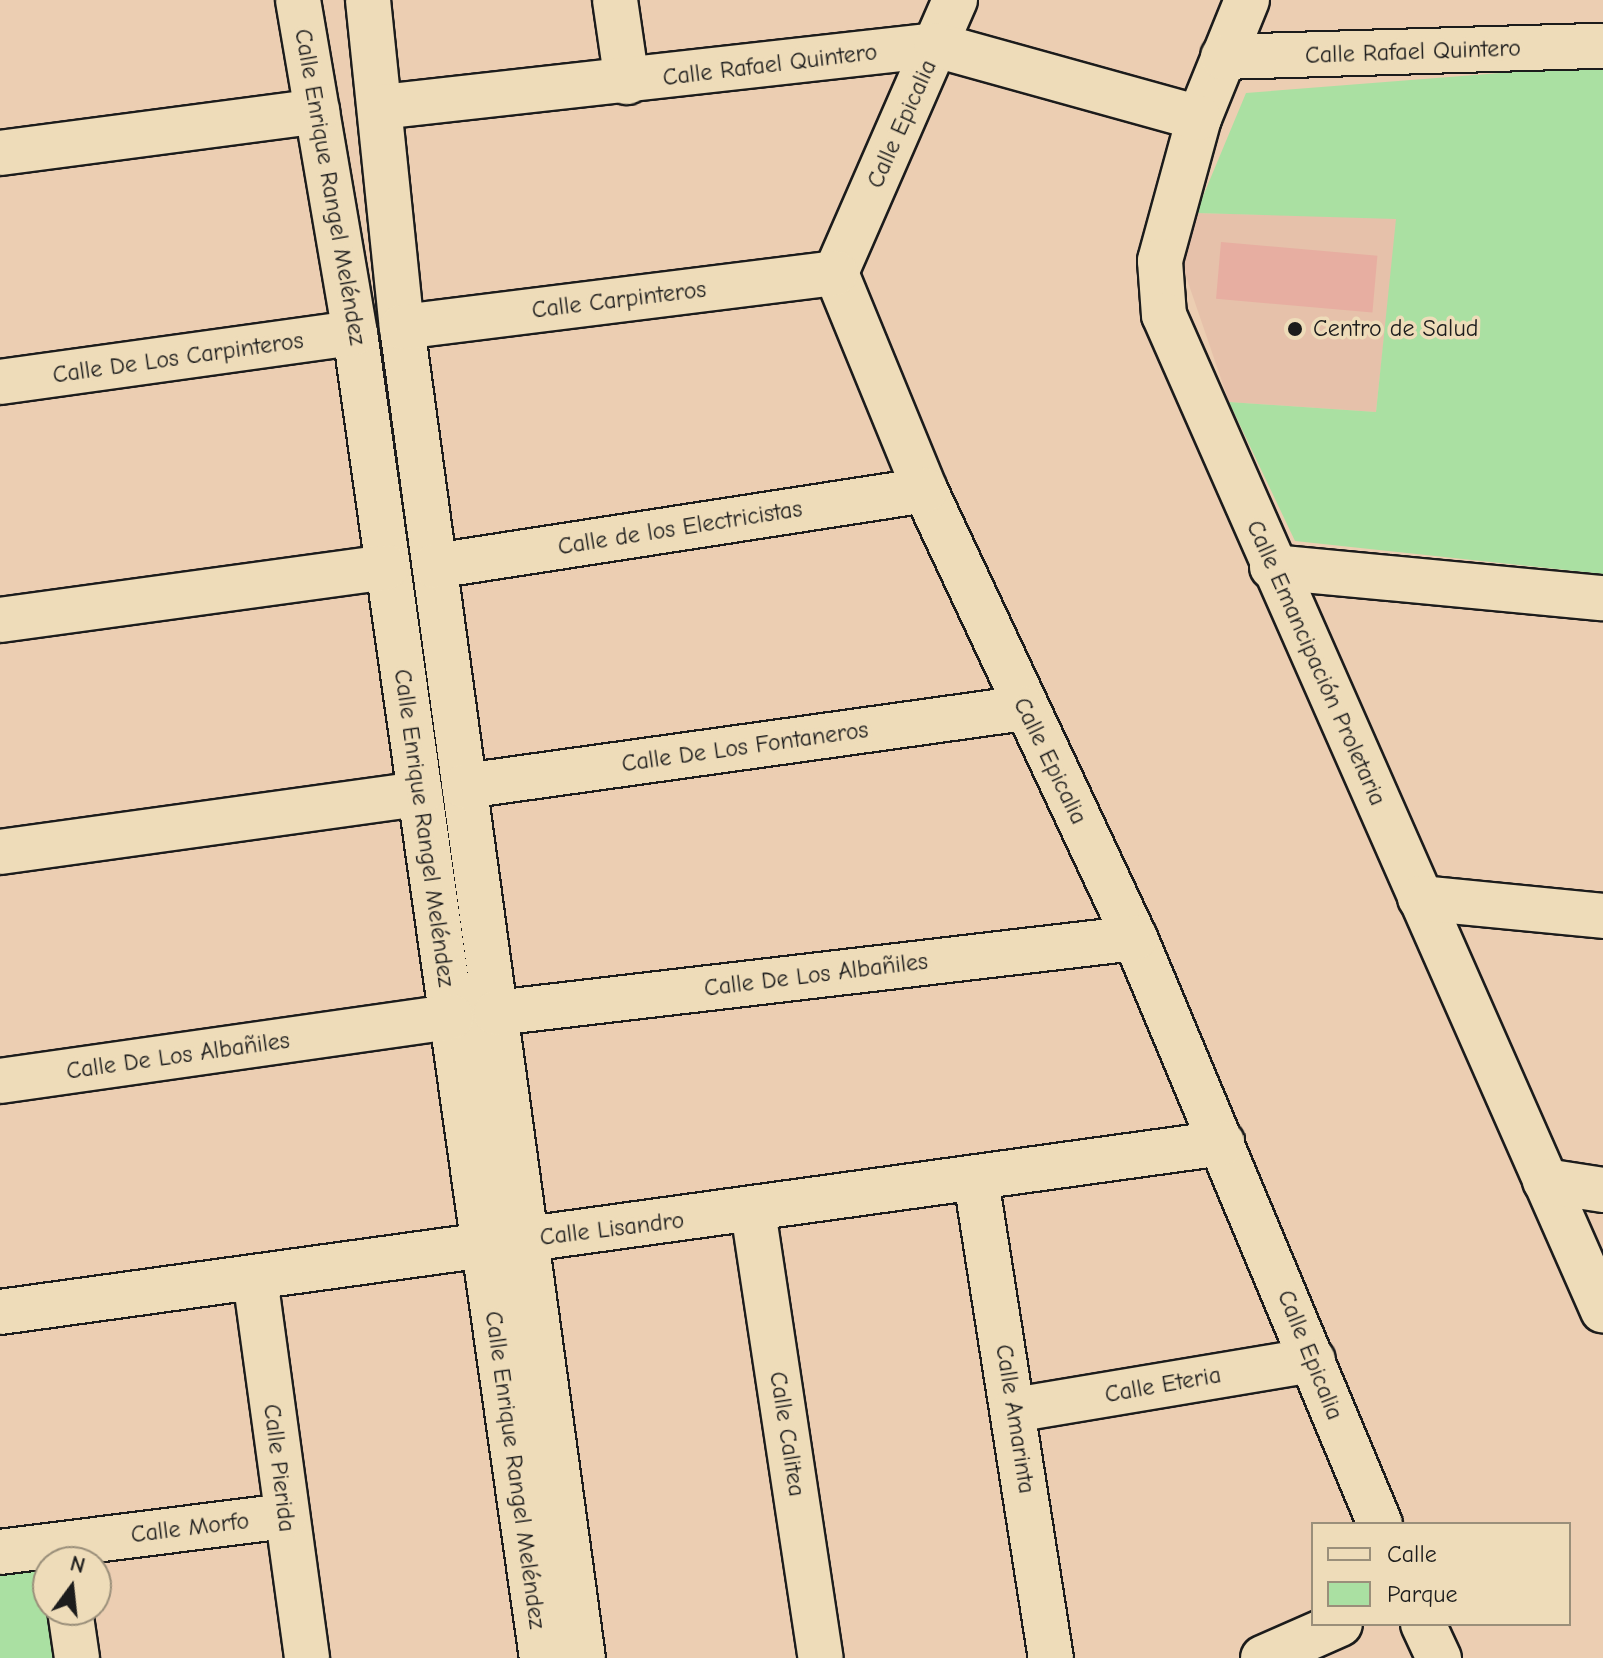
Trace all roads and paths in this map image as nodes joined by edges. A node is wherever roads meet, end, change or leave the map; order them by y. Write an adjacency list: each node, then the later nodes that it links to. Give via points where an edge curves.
1 (298, 0): 11 (street, Calle Enrique Rangel Meléndez)
2 (368, 0): 10 (street, Calle Enrique Rangel Meléndez)
3 (615, 0): 9 (street)
4 (955, 0): 6 (street, Calle Epicalia)
5 (1247, 0): 8 (street, Calle Emancipación Proletaria)
6 (936, 45): 9 (street, Calle Rafael Quintero); 12 (street, Calle Rafael Quintero); 14 (street, Calle Epicalia)
7 (1603, 46): 8 (street, Calle Rafael Quintero)
8 (1223, 57): 12 (street, Calle Emancipación Proletaria)
9 (627, 82): 10 (street, Calle Rafael Quintero)
10 (381, 107): 15 (street, Calle Enrique Rangel Meléndez)
11 (317, 111): 13 (street); 16 (street, Calle Enrique Rangel Meléndez)
12 (1199, 118): 21 (street, Calle Emancipación Proletaria, via 1159,289)
13 (0, 153)
14 (836, 273): 15 (street, Calle Carpinteros); 18 (street, Calle Epicalia)
15 (402, 327): 19 (street, Calle Enrique Rangel Meléndez)
16 (355, 333): 17 (street, Calle De Los Carpinteros); 20 (street, Calle Enrique Rangel Meléndez)
17 (0, 382)
18 (925, 490): 19 (street, Calle de los Electricistas); 24 (street, Calle Epicalia)
19 (435, 566): 25 (street, Calle Enrique Rangel Meléndez)
20 (386, 567): 23 (street); 26 (street, Calle Enrique Rangel Meléndez)
21 (1272, 567): 22 (street); 28 (street, Calle Emancipación Proletaria)
22 (1603, 598)
23 (0, 620)
24 (1024, 708): 25 (street, Calle De Los Fontaneros); 30 (street, Calle Epicalia)
25 (465, 786): 31 (street, Calle Enrique Rangel Meléndez)
26 (420, 794): 27 (street); 32 (street, Calle Enrique Rangel Meléndez)
27 (0, 852)
28 (1420, 898): 29 (street); 36 (street, Calle Emancipación Proletaria)
29 (1603, 916)
30 (1135, 938): 31 (street, Calle De Los Albañiles); 34 (street, Calle Epicalia)
31 (496, 1013): 39 (street, Calle Enrique Rangel Meléndez)
32 (451, 1017): 33 (street, Calle De Los Albañiles); 40 (street, Calle Enrique Rangel Meléndez)
33 (0, 1081)
34 (1222, 1143): 35 (street, Calle Lisandro); 44 (street, Calle Epicalia)
35 (976, 1180): 38 (street, Calle Lisandro); 45 (street, Calle Amarinta)
36 (1545, 1181): 37 (street); 42 (street, Calle Emancipación Proletaria)
37 (1603, 1190)
38 (753, 1211): 39 (street, Calle Lisandro); 58 (street, Calle Calitea)
39 (527, 1240): 40 (street, Calle Lisandro); 57 (street, Calle Enrique Rangel Meléndez)
40 (484, 1246): 41 (street, Calle Lisandro); 56 (street, Calle Enrique Rangel Meléndez)
41 (255, 1278): 43 (street, Calle Lisandro); 46 (street, Calle Pierida)
42 (1603, 1311)
43 (0, 1312)
44 (1313, 1360): 45 (street, Calle Eteria); 47 (street, Calle Epicalia)
45 (1014, 1410): 59 (street, Calle Amarinta)
46 (285, 1516): 48 (street, Calle Morfo); 55 (street, Calle Pierida)
47 (1379, 1522)
48 (103, 1546)
49 (0, 1552): 50 (street, Calle Morfo)
50 (32, 1553)
51 (72, 1626): 54 (street)
52 (1335, 1626): 60 (street)
53 (1424, 1626): 61 (street)
54 (77, 1658)
55 (307, 1658)
56 (542, 1658)
57 (583, 1658)
58 (821, 1658)
59 (1051, 1658)
60 (1263, 1658)
61 (1439, 1658)

